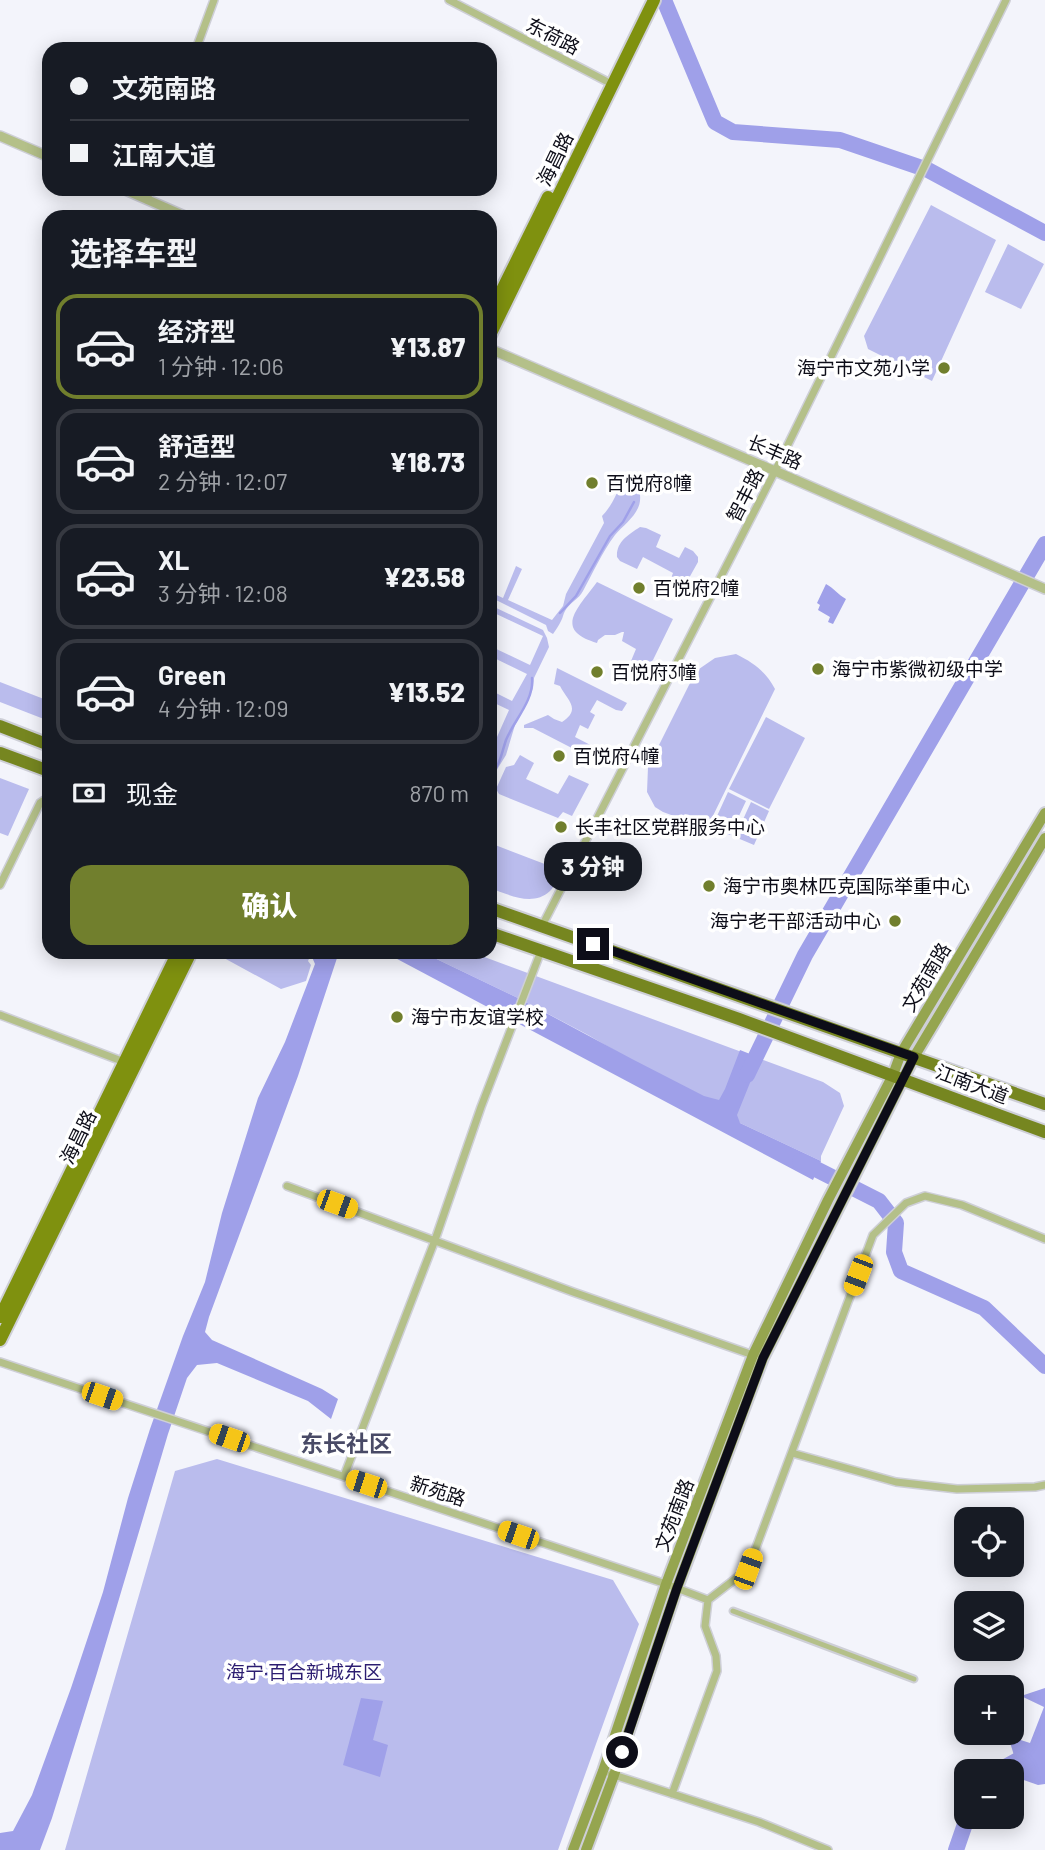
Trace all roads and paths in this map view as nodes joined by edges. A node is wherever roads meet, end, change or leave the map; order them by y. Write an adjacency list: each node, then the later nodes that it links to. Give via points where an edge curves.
1 (214, 0): 5 (street)
2 (449, 0): 6 (street, 东荷路)
3 (1006, 0): 16 (street, 智丰路)
4 (648, 6): 6 (main road, 海昌路); 14 (main road, 海昌路)
5 (199, 42)
6 (606, 81): 13 (main road, 海昌路)
7 (0, 136): 8 (street)
8 (42, 154)
9 (138, 196): 11 (street)
10 (148, 196): 11 (street)
11 (147, 200): 12 (street)
12 (171, 210)
13 (497, 300)
14 (497, 320)
15 (497, 352): 16 (street, 长丰路)
16 (775, 471): 17 (street, 长丰路); 27 (street, 智丰路)
17 (1045, 589)
18 (0, 726): 19 (highway)
19 (42, 742)
20 (0, 753): 21 (highway)
21 (42, 768)
22 (42, 802): 25 (street)
23 (1044, 818): 33 (main road, 文苑南路)
24 (1045, 838): 34 (main road, 文苑南路)
25 (0, 885)
26 (497, 910): 27 (highway, 江南大道)
27 (542, 926): 33 (highway, 江南大道)
28 (497, 935): 29 (highway, 江南大道)
29 (541, 951): 36 (highway, 江南大道); 41 (street)
30 (175, 959): 35 (main road, 海昌路)
31 (187, 959): 35 (main road, 海昌路)
32 (0, 1015): 35 (street)
33 (901, 1053): 34 (highway, 江南大道); 36 (main road, 文苑南路)
34 (914, 1057): 36 (main road, 文苑南路); 37 (highway, 江南大道)
35 (129, 1064): 42 (main road, 海昌路); 43 (main road, 海昌路)
36 (898, 1077): 38 (highway, 江南大道); 44 (main road, 文苑南路, via 846,1165); 49 (main road, 文苑南路, via 858,1170 763,1358)
37 (1045, 1104)
38 (1045, 1132)
39 (288, 1186): 41 (street)
40 (1045, 1239): 46 (street, via 962,1205 925,1196 904,1205 873,1235)
41 (435, 1240): 44 (street); 47 (street)
42 (0, 1317)
43 (0, 1340)
44 (753, 1355): 49 (main road, 文苑南路)
45 (0, 1362): 47 (street, 新苑路)
46 (792, 1453): 48 (street, via 896,1482 957,1489); 50 (street, via 748,1569)
47 (344, 1476): 49 (street, 新苑路)
48 (1045, 1485)
49 (671, 1586): 50 (street, 新苑路); 53 (main road, 文苑南路)
50 (708, 1600): 54 (street, via 705,1626 717,1671)
51 (733, 1611): 52 (street)
52 (914, 1679)
53 (609, 1773): 54 (street); 55 (main road, 文苑南路); 56 (main road, 文苑南路)
54 (672, 1794): 57 (street)
55 (573, 1850)
56 (586, 1850)
57 (828, 1850)

